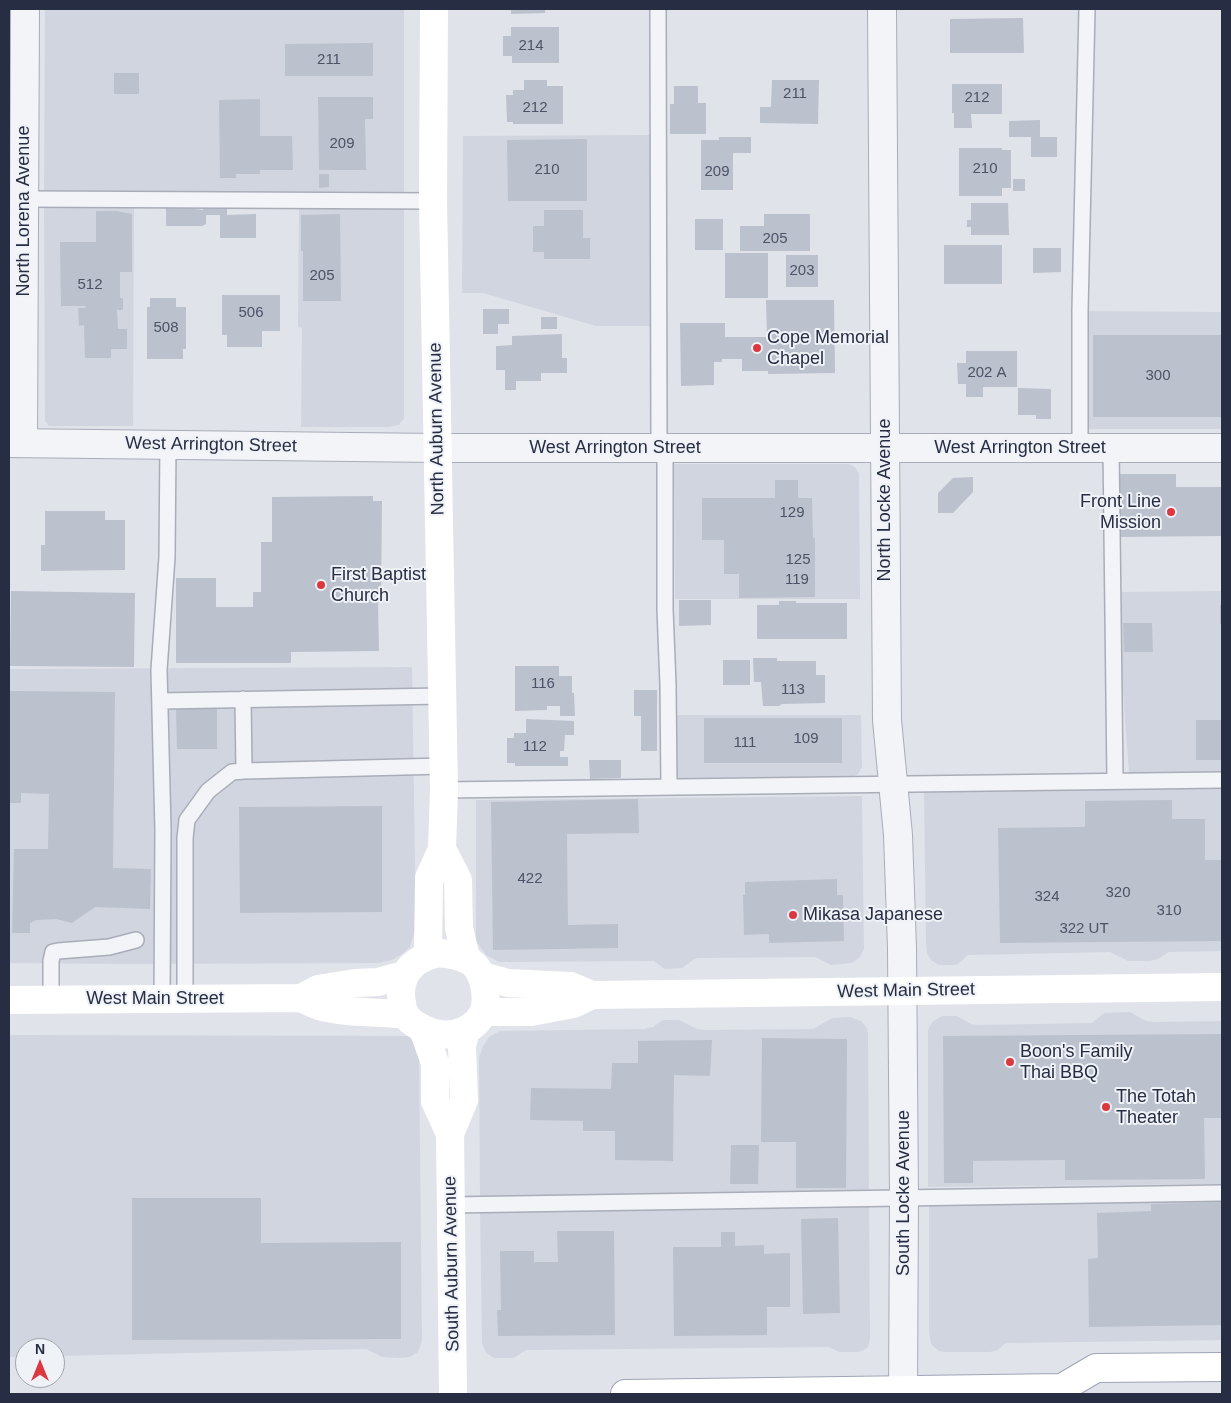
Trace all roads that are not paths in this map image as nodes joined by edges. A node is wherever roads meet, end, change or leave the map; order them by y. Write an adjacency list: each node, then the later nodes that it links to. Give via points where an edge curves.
1 (25, 9): 6 (street, North Lorena Avenue)
2 (434, 9): 7 (main road, North Auburn Avenue)
3 (658, 9): 11 (lane)
4 (882, 9): 15 (street, North Locke Avenue)
5 (1087, 9): 12 (lane)
6 (24, 199): 7 (lane); 8 (street, North Lorena Avenue)
7 (434, 201): 10 (main road, North Auburn Avenue)
8 (16, 443): 9 (street, West Arrington Street)
9 (168, 444): 10 (street, West Arrington Street); 18 (lane)
10 (437, 448): 11 (street, West Arrington Street); 16 (main road, North Auburn Avenue)
11 (662, 448): 15 (street, West Arrington Street); 24 (lane)
12 (1080, 448): 13 (street, West Arrington Street); 15 (street, West Arrington Street)
13 (1111, 448): 14 (street, West Arrington Street); 22 (lane)
14 (1222, 448)
15 (884, 449): 23 (street, North Locke Avenue, via 887,720)
16 (442, 696): 17 (lane); 20 (main road, North Auburn Avenue)
17 (243, 699): 18 (lane); 19 (lane)
18 (161, 701): 34 (lane, via 163,830)
19 (244, 771): 20 (lane); 34 (lane, via 232,772 208,791 187,820)
20 (443, 778): 24 (lane); 25 (main road, North Auburn Avenue)
21 (1222, 780): 22 (lane)
22 (1116, 781): 23 (lane)
23 (893, 784): 24 (lane); 31 (street, North Locke Avenue, via 898,835)
24 (669, 787)
25 (442, 849): 27 (main road, North Auburn Avenue, via 429,878); 28 (main road, North Auburn Avenue, via 458,880 459,928)
26 (136, 940): 36 (lane, via 109,947 53,952)
27 (428, 956): 28 (main road, via 440,953); 29 (main road, via 411,965)
28 (474, 967): 32 (main road, West Main Street, via 508,982 570,986); 37 (main road, via 486,1001)
29 (404, 975): 33 (main road, West Main Street, via 378,982 355,982 318,989); 38 (main road, via 402,1003)
30 (1222, 988): 31 (main road, West Main Street)
31 (902, 991): 32 (main road, West Main Street); 41 (street, South Locke Avenue)
32 (592, 994): 37 (main road, West Main Street, via 573,1004)
33 (301, 998): 34 (main road, West Main Street); 38 (main road, West Main Street, via 319,1006 355,1012 385,1012)
34 (173, 999): 36 (main road, West Main Street)
35 (9, 1000): 36 (main road, West Main Street)
36 (51, 1000)
37 (475, 1021): 38 (main road, via 453,1034 437,1034); 39 (main road, South Auburn Avenue, via 462,1046 464,1100)
38 (414, 1022): 39 (main road, South Auburn Avenue, via 434,1063 435,1101)
39 (450, 1134): 42 (main road, South Auburn Avenue)
40 (1222, 1193): 41 (lane)
41 (904, 1198): 42 (lane); 45 (street, South Locke Avenue)
42 (450, 1206): 46 (main road, South Auburn Avenue)
43 (1222, 1367): 44 (main road, via 1096,1368)
44 (1068, 1391): 45 (main road)
45 (904, 1392): 47 (main road)
46 (454, 1394)
47 (625, 1394)

